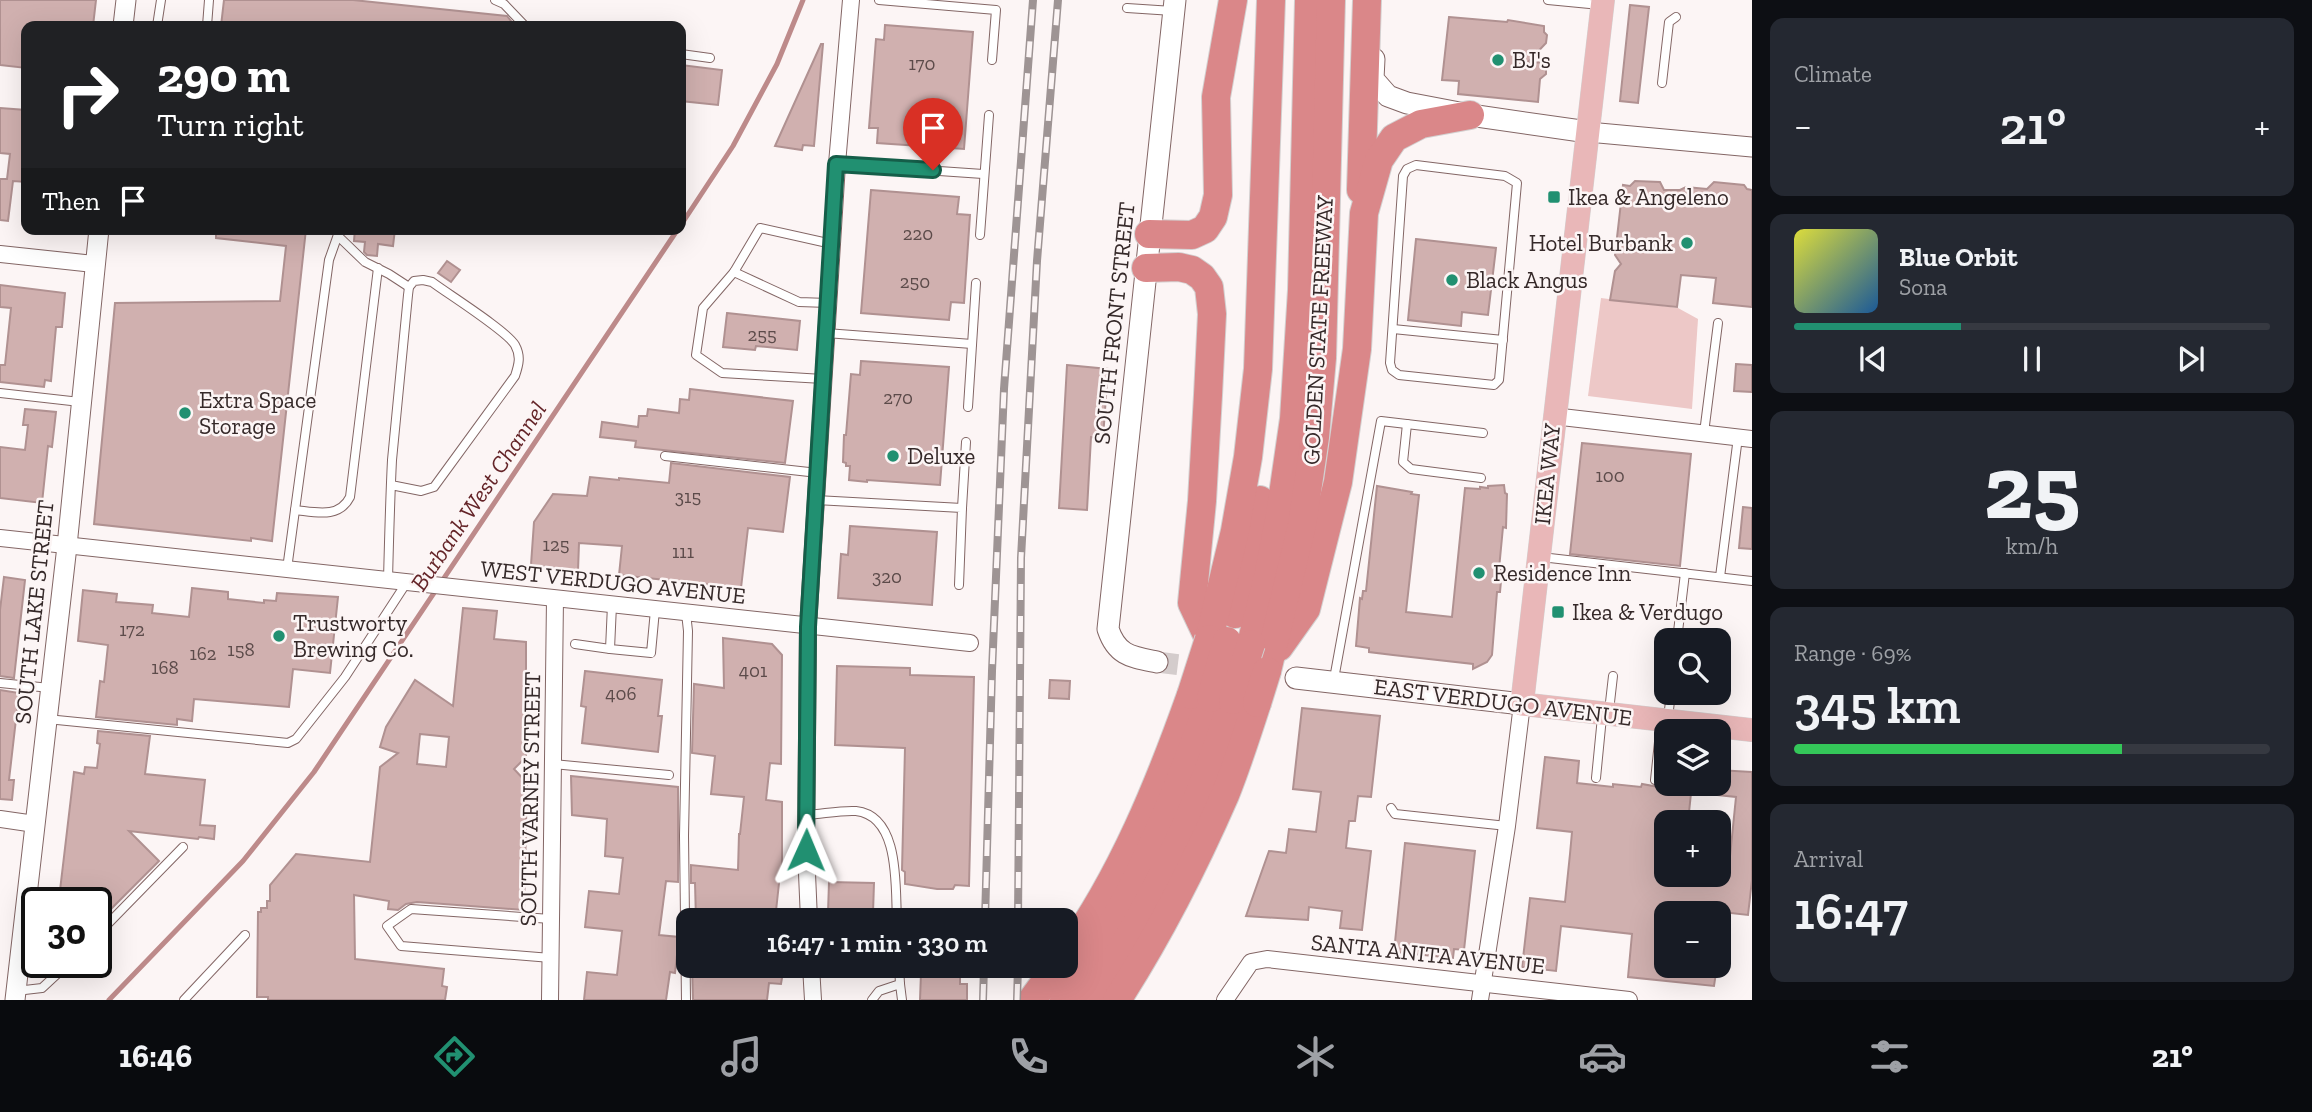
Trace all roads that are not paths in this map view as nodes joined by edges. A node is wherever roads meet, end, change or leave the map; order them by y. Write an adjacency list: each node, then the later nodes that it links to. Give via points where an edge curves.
1 (126, 0): 18 (street)
2 (161, 0): 19 (lane)
3 (209, 0): 20 (lane)
4 (495, 0): 21 (lane)
5 (851, 0): 30 (street)
6 (879, 0): 24 (lane, via 996,9)
7 (1233, 0): 33 (highway, via 1216,97 1218,195 1213,218 1205,229 1192,235)
8 (1272, 0): 87 (highway, GOLDEN STATE FREEWAY, via 1258,369 1235,531)
9 (1308, 0): 87 (highway, via 1302,290 1294,419)
10 (1331, 0): 87 (highway, GOLDEN STATE FREEWAY, via 1322,358 1311,473 1302,525)
11 (1367, 0): 32 (highway, via 1360,182)
12 (1374, 0): 26 (main road, via 1373,79 1388,96)
13 (1548, 0): 14 (lane)
14 (1603, 3): 28 (main road, IKEA WAY)
15 (1174, 6): 16 (lane); 33 (main road, SOUTH FRONT STREET)
16 (1127, 8)
17 (1676, 17): 25 (lane, via 1669,22)
18 (124, 21)
19 (158, 21)
20 (207, 21)
21 (520, 21)
22 (686, 55): 23 (lane)
23 (710, 58)
24 (992, 60)
25 (1662, 83)
26 (1470, 115): 28 (main road); 32 (highway, via 1421,124 1395,138 1380,160)
27 (989, 116): 31 (lane)
28 (1588, 132): 29 (street); 56 (main road, IKEA WAY)
29 (1752, 147)
30 (836, 164): 31 (lane); 38 (street)
31 (984, 174): 37 (lane)
32 (1364, 213): 87 (highway, via 1357,349 1338,482 1306,609)
33 (1149, 234): 42 (main road, SOUTH FRONT STREET)
34 (98, 235): 40 (street, SOUTH LAKE STREET)
35 (338, 235): 68 (lane, via 329,260)
36 (341, 235): 41 (lane, via 365,262)
37 (980, 235)
38 (831, 244): 43 (lane, via 760,228); 46 (street)
39 (0, 254): 40 (street)
40 (94, 264): 54 (street, SOUTH LAKE STREET)
41 (378, 268): 45 (lane); 68 (lane, via 350,497 330,513)
42 (1146, 268): 87 (highway, via 1192,270 1209,287 1212,314 1202,501 1192,603); 89 (main road, SOUTH FRONT STREET, via 1108,629 1111,639 1128,656)
43 (734, 272): 46 (lane, via 799,302); 52 (lane, via 703,308 696,355 722,373)
44 (976, 283): 51 (lane)
45 (409, 287): 65 (lane); 65 (lane, via 423,279 432,282 511,339 520,357 515,376 434,487 421,491)
46 (828, 303): 49 (street)
47 (1718, 323): 59 (lane)
48 (1393, 329): 50 (lane); 50 (lane, via 1390,363 1399,375 1489,385 1499,380); 50 (lane, via 1403,176 1416,165 1506,176 1517,183)
49 (826, 332): 51 (lane); 52 (street)
50 (1503, 340)
51 (972, 344): 55 (lane)
52 (823, 379): 63 (street)
53 (0, 393): 54 (lane)
54 (80, 402): 70 (street, SOUTH LAKE STREET)
55 (968, 407)
56 (1553, 416): 59 (street); 71 (main road, IKEA WAY)
57 (1407, 424): 58 (lane); 64 (lane, via 1405,465); 92 (lane, via 1381,421)
58 (1483, 433)
59 (1704, 433): 60 (street)
60 (1745, 438): 74 (lane)
61 (966, 442): 67 (lane)
62 (665, 456): 63 (lane)
63 (818, 473): 66 (street)
64 (1481, 478)
65 (391, 485): 75 (lane)
66 (816, 500): 67 (lane); 83 (street)
67 (962, 508): 78 (lane)
68 (295, 510): 72 (lane)
69 (0, 538): 70 (street, WEST VERDUGO AVENUE)
70 (66, 546): 72 (street, WEST VERDUGO AVENUE); 94 (street, SOUTH LAKE STREET)
71 (1538, 556): 73 (lane); 96 (main road, IKEA WAY)
72 (287, 569): 75 (street, WEST VERDUGO AVENUE)
73 (1685, 573): 74 (lane); 84 (lane)
74 (1720, 577): 76 (lane)
75 (388, 580): 77 (street, WEST VERDUGO AVENUE)
76 (1752, 581)
77 (407, 582): 79 (street, WEST VERDUGO AVENUE); 98 (lane, via 345,677 288,743)
78 (959, 585)
79 (555, 599): 80 (street, WEST VERDUGO AVENUE); 102 (street, SOUTH VARNEY STREET)
80 (612, 605): 81 (street, WEST VERDUGO AVENUE); 88 (lane)
81 (655, 610): 82 (street, WEST VERDUGO AVENUE); 88 (lane, via 651,653)
82 (686, 613): 83 (street, WEST VERDUGO AVENUE); 128 (lane)
83 (808, 627): 85 (street, WEST VERDUGO AVENUE); 106 (street)
84 (1678, 628)
85 (970, 643)
86 (575, 644): 88 (lane)
87 (1252, 646): 95 (highway, GOLDEN STATE FREEWAY, bridge); 95 (highway, GOLDEN STATE FREEWAY, bridge)
88 (610, 649)
89 (1157, 663)
90 (1613, 676): 97 (lane)
91 (1297, 678): 92 (main road, EAST VERDUGO AVENUE)
92 (1333, 682): 96 (main road, EAST VERDUGO AVENUE)
93 (0, 684): 94 (lane)
94 (50, 688): 98 (street, SOUTH LAKE STREET)
95 (1223, 699): 115 (highway, GOLDEN STATE FREEWAY, via 1174,744 1129,849); 123 (highway, via 1106,935); 133 (highway, GOLDEN STATE FREEWAY, via 1226,792 1194,865)
96 (1522, 705): 97 (main road, EAST VERDUGO AVENUE); 109 (street, IKEA WAY)
97 (1606, 714): 99 (main road, EAST VERDUGO AVENUE); 104 (lane)
98 (47, 719): 108 (street, SOUTH LAKE STREET)
99 (1655, 719)
100 (1731, 728): 101 (main road, EAST VERDUGO AVENUE)
101 (1752, 730)
102 (553, 764): 103 (lane); 113 (street, SOUTH VARNEY STREET)
103 (668, 775)
104 (1596, 778)
105 (1391, 808): 109 (lane, via 1395,814)
106 (807, 815): 111 (street); 112 (lane, via 859,811 877,820 887,832 893,855)
107 (0, 819): 108 (street)
108 (35, 824): 124 (street, SOUTH LAKE STREET)
109 (1507, 826): 121 (street, IKEA WAY)
110 (183, 847): 114 (lane)
111 (809, 908)
112 (896, 908)
113 (551, 919): 117 (street, SOUTH VARNEY STREET); 117 (lane, via 411,909 387,926 401,946)
114 (112, 920)
115 (1078, 934)
116 (244, 935): 126 (lane)
117 (551, 958): 127 (street, SOUTH VARNEY STREET)
118 (53, 978): 124 (lane, via 42,988)
119 (812, 978): 129 (street)
120 (900, 978): 122 (lane)
121 (1483, 982): 125 (street, SANTA ANITA AVENUE); 134 (street, SANTA ANITA AVENUE, via 1267,959 1251,962); 135 (street, IKEA WAY)
122 (900, 984): 130 (lane, via 879,991); 131 (lane)
123 (1072, 987): 132 (highway)
124 (16, 995)
125 (1544, 995): 136 (street, SANTA ANITA AVENUE)
126 (184, 1000)
127 (550, 1000)
128 (686, 1000)
129 (813, 1000)
130 (872, 1000)
131 (902, 1000)
132 (1032, 1000)
133 (1117, 1000)
134 (1225, 1000)
135 (1480, 1000)
136 (1629, 1000)

